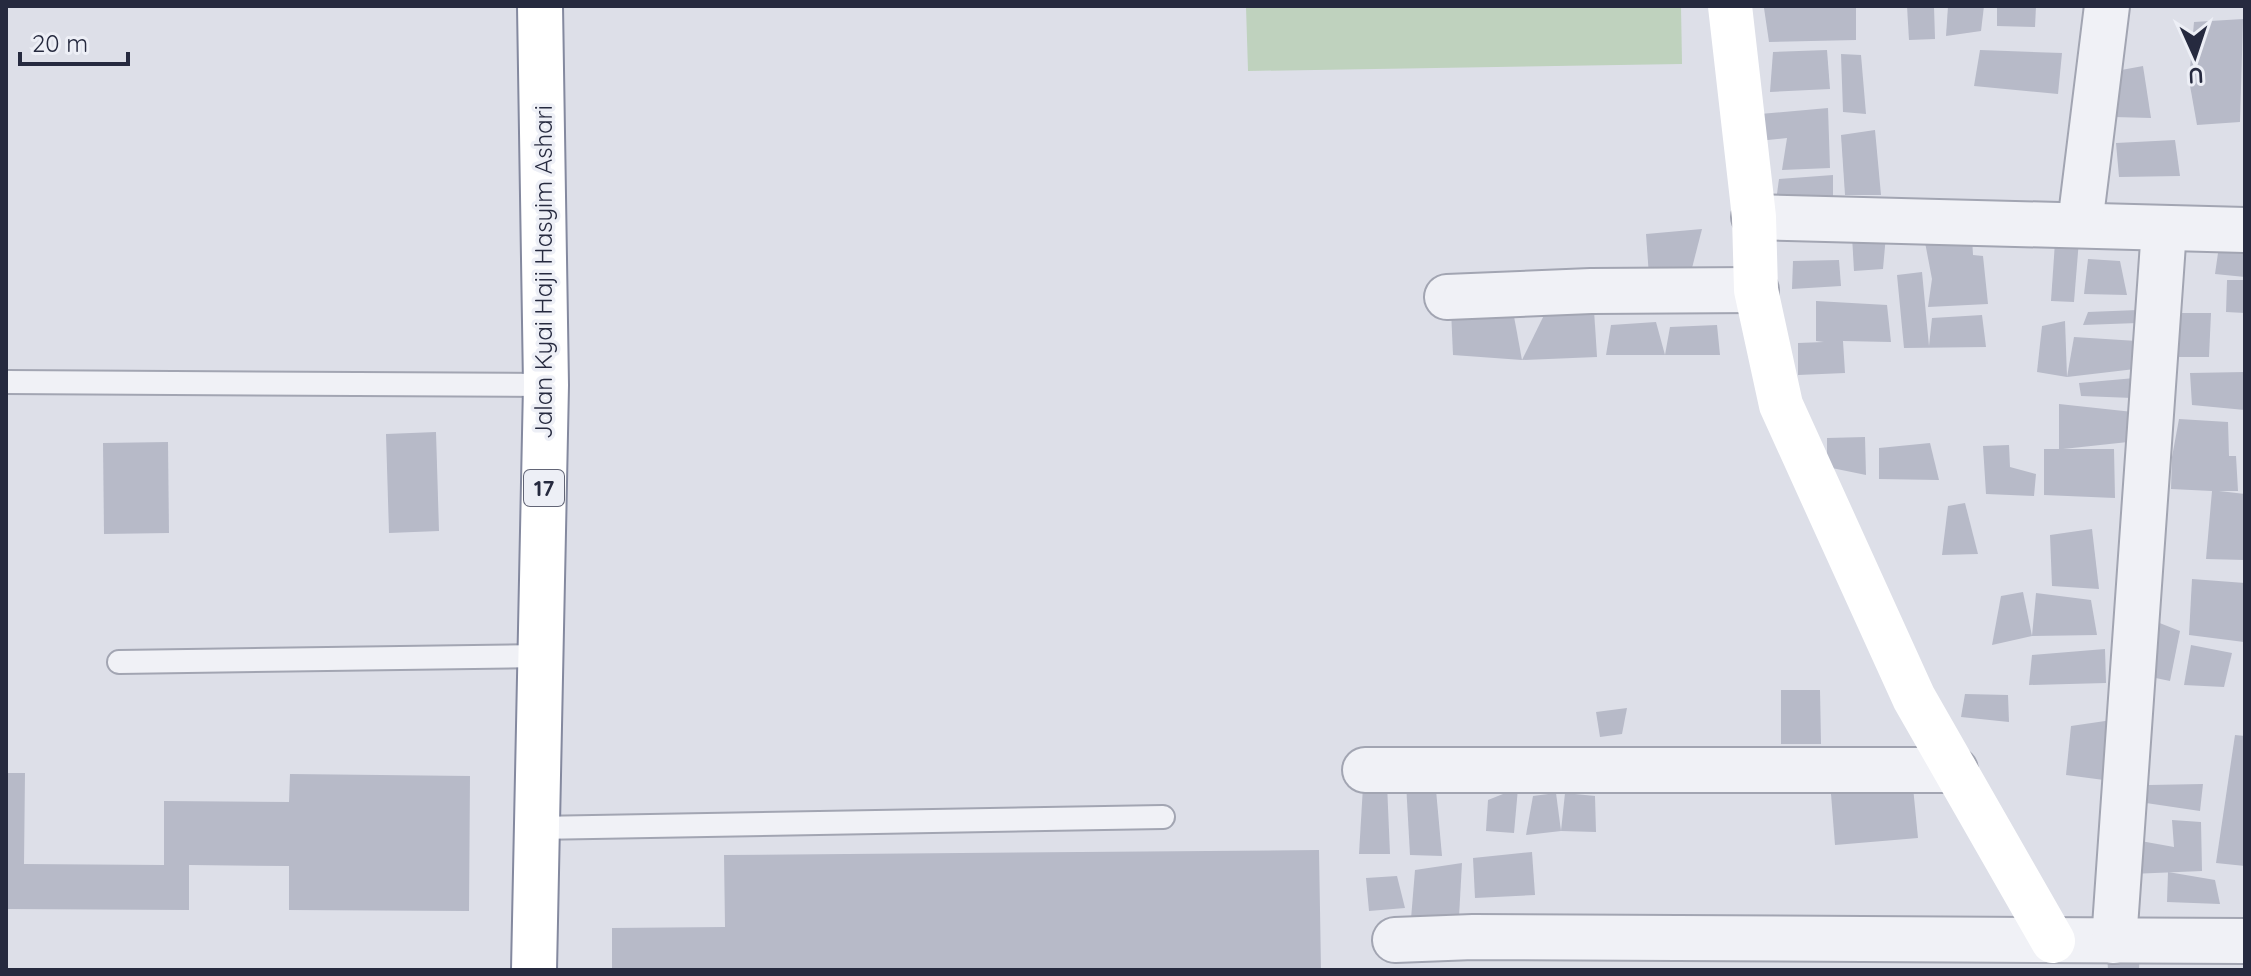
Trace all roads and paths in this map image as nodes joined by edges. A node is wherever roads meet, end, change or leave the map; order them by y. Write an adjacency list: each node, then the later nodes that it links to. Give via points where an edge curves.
1 (540, 6): 11 (main road, Jalan Kyai Haji Hasyim Ashari / 17)
2 (1730, 6): 4 (main road)
3 (2107, 6): 5 (street)
4 (1754, 217): 5 (street); 8 (main road)
5 (2080, 224): 6 (street)
6 (2164, 229): 7 (street); 19 (street)
7 (2245, 230)
8 (1756, 290): 9 (street); 15 (main road, via 1781,405 1805,464 1914,698)
9 (1447, 297)
10 (6, 382): 11 (lane)
11 (546, 385): 12 (main road, Jalan Kyai Haji Hasyim Ashari / 17)
12 (540, 656): 13 (lane); 17 (main road, Jalan Kyai Haji Hasyim Ashari / 17)
13 (119, 662)
14 (1365, 770): 15 (street)
15 (1955, 770): 21 (main road)
16 (1163, 817): 17 (lane)
17 (536, 828): 22 (main road, Jalan Kyai Haji Hasyim Ashari / 17)
18 (1395, 940): 21 (street, via 1489,937)
19 (2114, 941): 20 (street); 21 (street)
20 (2245, 941)
21 (2060, 955)
22 (534, 970)

